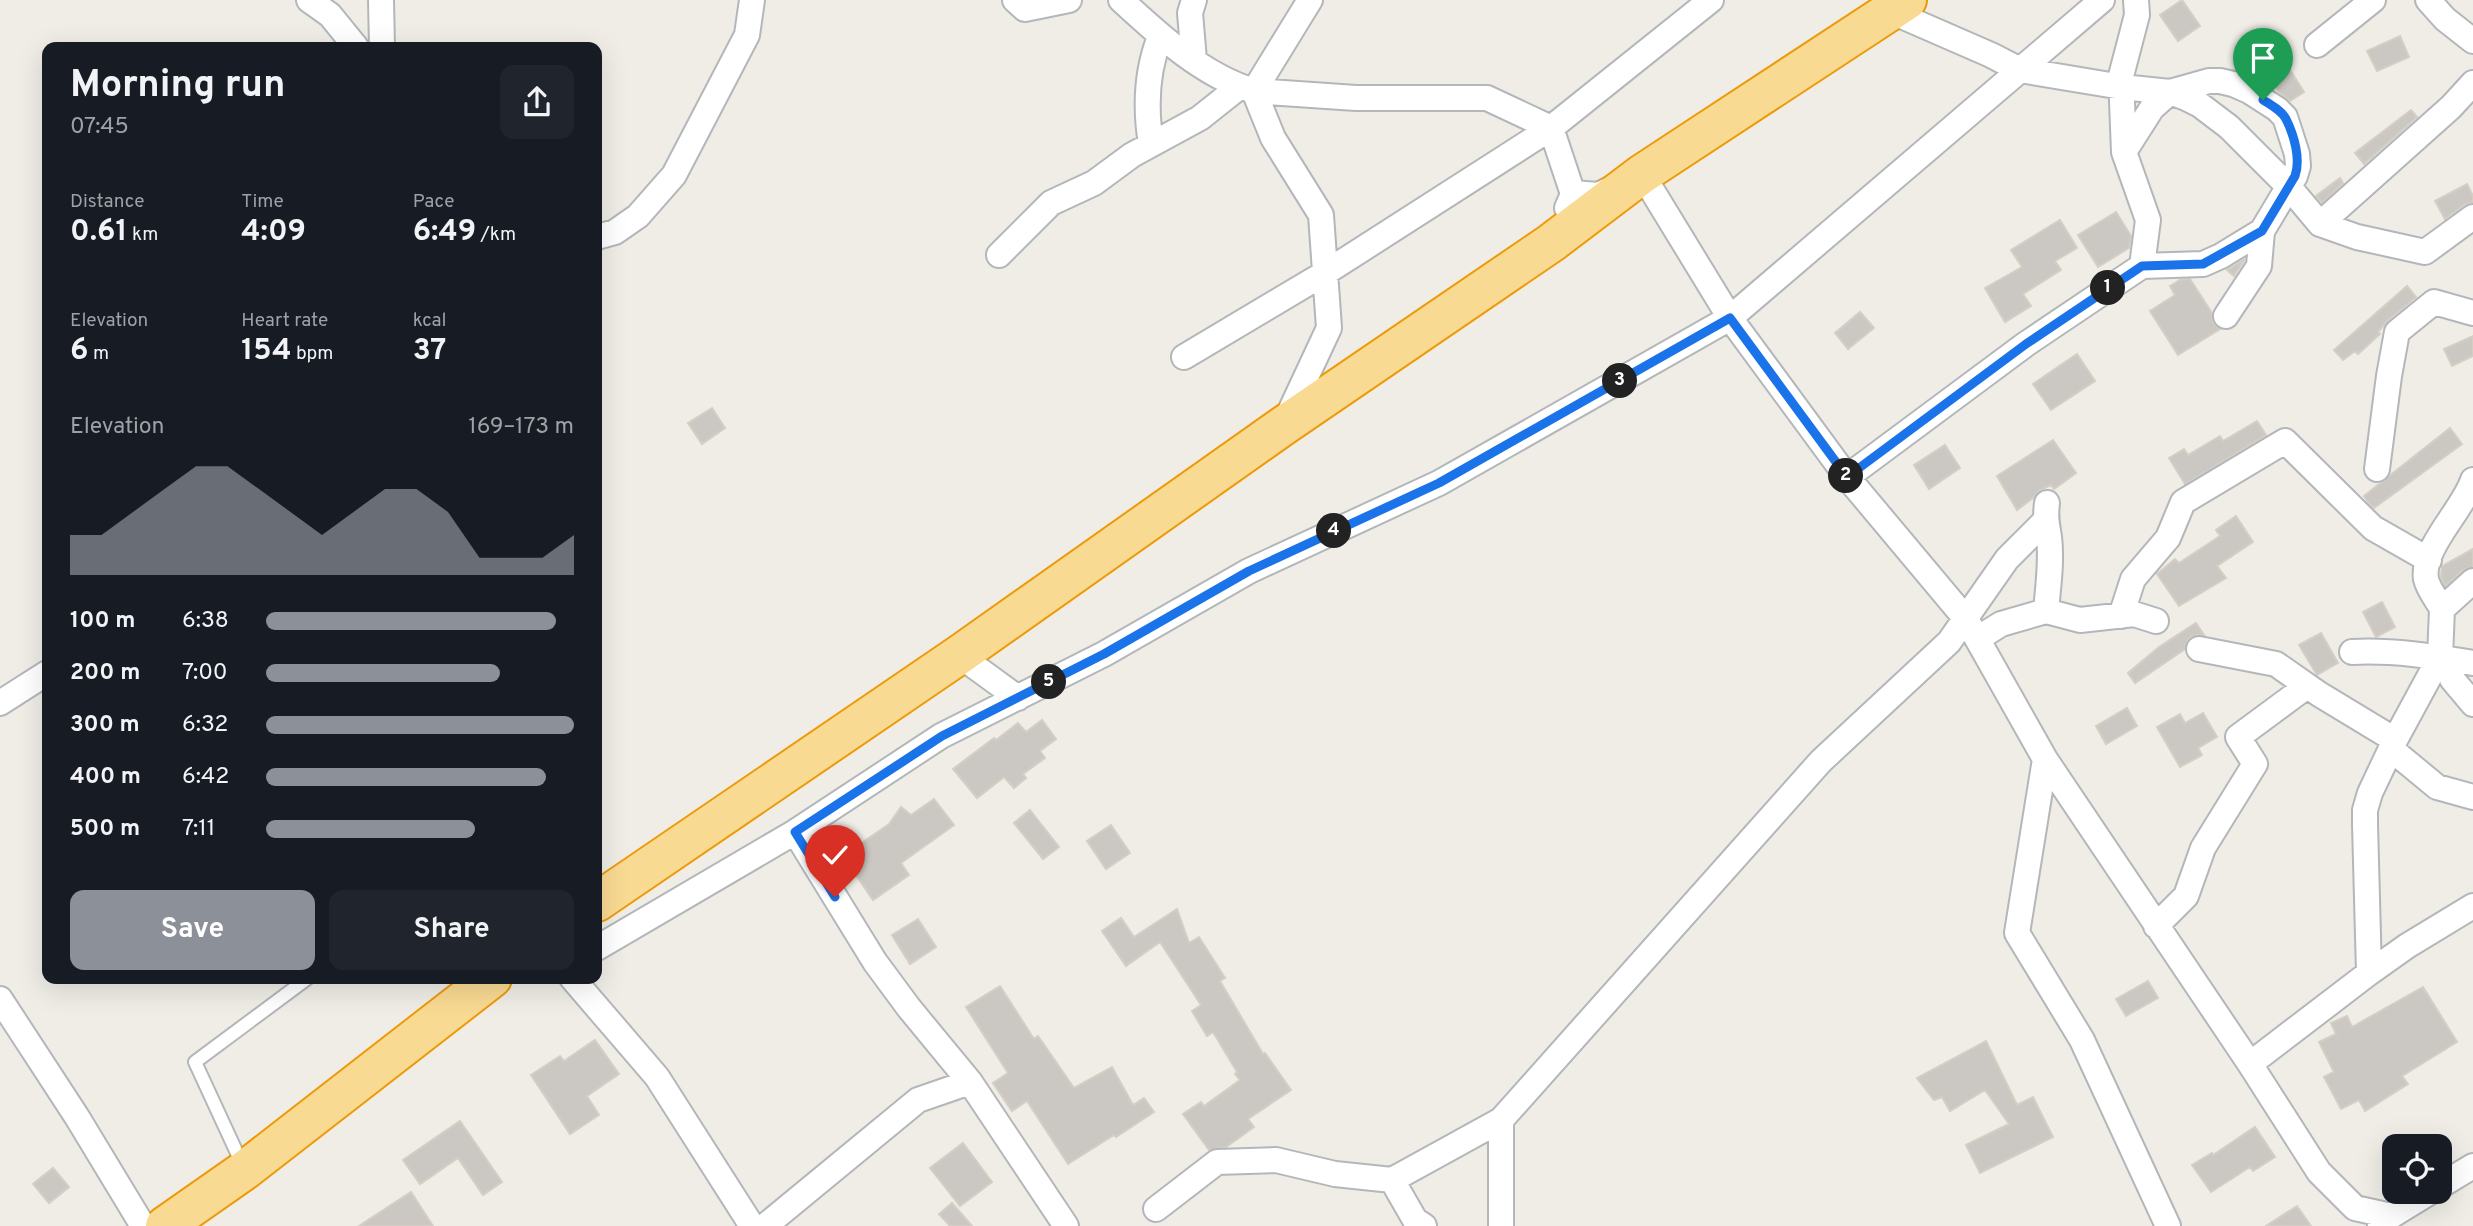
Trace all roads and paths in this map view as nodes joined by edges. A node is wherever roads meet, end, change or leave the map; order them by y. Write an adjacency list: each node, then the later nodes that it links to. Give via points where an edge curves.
1 (309, 0): 17 (street, via 330,15)
2 (381, 0): 18 (street)
3 (752, 0): 35 (street, via 747,35 674,175 638,216)
4 (1015, 0): 5 (street, via 1025,9)
5 (1069, 0)
6 (1121, 0): 15 (street)
7 (1194, 0): 20 (street, via 1190,13)
8 (1310, 0): 24 (street)
9 (1711, 0): 26 (street)
10 (2102, 0): 21 (street)
11 (2136, 0): 23 (street)
12 (2373, 0): 19 (street)
13 (2428, 0): 16 (street)
14 (1898, 6): 21 (street); 29 (highway)
15 (1160, 37): 20 (street); 27 (street, via 1148,86)
16 (2473, 41)
17 (352, 42)
18 (382, 42)
19 (2317, 45)
20 (1194, 60): 24 (street)
21 (2020, 71): 23 (street); 42 (street)
22 (2473, 83): 33 (street)
23 (2122, 87): 25 (street); 28 (street)
24 (1246, 89): 26 (street, via 1356,98 1488,98); 27 (street); 39 (street, via 1321,215)
25 (2170, 92): 28 (street, via 2152,108); 30 (street, via 2200,105 2229,127); 30 (street, via 2220,81 2249,91 2277,109 2285,117 2298,160)
26 (1551, 128): 31 (street); 39 (street)
27 (1151, 145): 37 (street, via 1094,183 1051,203)
28 (2124, 152): 38 (street, via 2148,220)
29 (1642, 174): 31 (street, via 1598,195); 36 (highway); 42 (street)
30 (2289, 187): 33 (street); 34 (street)
31 (1573, 193): 36 (street)
32 (2473, 217): 33 (street, via 2425,252)
33 (2320, 224)
34 (2262, 231): 38 (street, via 2203,264); 41 (street, via 2259,266)
35 (602, 236)
36 (1552, 243): 44 (highway)
37 (999, 255)
38 (2142, 266): 46 (street, via 2026,344)
39 (1325, 273): 43 (street); 44 (street, via 1329,328)
40 (2473, 313): 45 (street, via 2434,302 2398,332)
41 (2226, 316)
42 (1730, 318): 46 (street); 61 (street, via 1439,483 1249,571)
43 (1184, 357)
44 (1283, 426): 57 (highway)
45 (2377, 469)
46 (1847, 477): 54 (street)
47 (2473, 480): 48 (street)
48 (2429, 560): 50 (street, via 2426,579); 52 (street, via 2373,528 2285,441 2183,502 2168,538 2133,579)
49 (2473, 582): 50 (street)
50 (2442, 609): 58 (street)
51 (2046, 611): 52 (street, via 2080,620); 54 (street); 54 (street, via 2046,512 2007,559)
52 (2121, 615): 53 (street)
53 (2156, 621)
54 (1972, 629): 65 (street); 79 (street, via 1949,642 1821,761)
55 (2199, 649): 60 (street, via 2276,664)
56 (2352, 652): 58 (street)
57 (960, 655): 61 (street); 68 (highway)
58 (2454, 659): 63 (street, via 2452,679); 64 (street)
59 (42, 676): 62 (street)
60 (2307, 686): 64 (street); 70 (street, via 2238,737 2255,764 2203,848 2186,896)
61 (1018, 698): 67 (street, via 942,736)
62 (0, 703)
63 (2473, 704)
64 (2393, 745): 66 (street, via 2437,787); 72 (street, via 2365,810)
65 (2045, 760): 70 (street); 94 (street, via 2017,933 2082,1040)
66 (2473, 797)
67 (795, 832): 71 (street); 78 (street, via 875,962)
68 (602, 899)
69 (2473, 906): 72 (street)
70 (2156, 926): 77 (street)
71 (602, 945)
72 (2369, 973): 77 (street)
73 (300, 984): 81 (lane, via 195,1062)
74 (484, 984): 81 (highway)
75 (577, 984): 89 (street, via 657,1077)
76 (0, 999): 87 (street)
77 (2250, 1063): 86 (street, via 2319,1172 2355,1208)
78 (970, 1082): 90 (street, via 918,1100); 91 (street)
79 (1501, 1120): 83 (street); 93 (street)
80 (2473, 1166): 82 (street)
81 (245, 1170): 88 (highway)
82 (2452, 1179)
83 (1392, 1180): 85 (street, via 1335,1174 1276,1160 1217,1162); 92 (street, via 1415,1220)
84 (2411, 1204): 86 (street)
85 (1156, 1209)
86 (2385, 1221)
87 (143, 1226)
88 (165, 1226)
89 (752, 1226)
90 (765, 1226)
91 (1066, 1226)
92 (1424, 1226)
93 (1501, 1226)
94 (2168, 1226)

